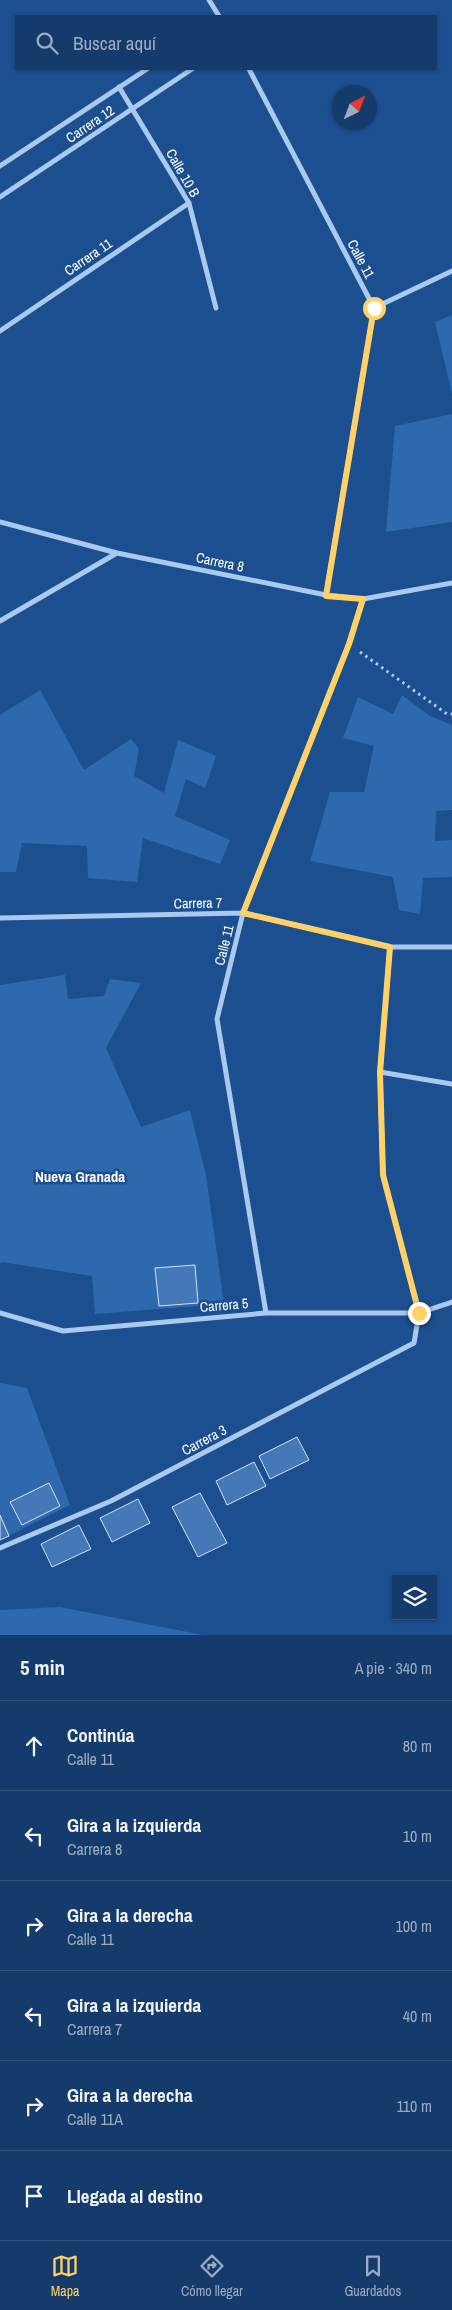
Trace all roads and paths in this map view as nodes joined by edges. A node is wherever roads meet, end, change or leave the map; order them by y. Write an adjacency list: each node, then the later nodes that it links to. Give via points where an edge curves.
1 (209, 0): 2 (street)
2 (218, 15)
3 (145, 70): 6 (street, Carrera 12)
4 (190, 70): 7 (street, Carrera 12)
5 (250, 70): 13 (street, Calle 11)
6 (119, 87): 7 (street, Calle 10 B); 8 (street, Carrera 12)
7 (132, 108): 9 (street, Carrera 12); 10 (street, Calle 10 B)
8 (0, 166)
9 (0, 197)
10 (189, 203): 12 (street, Calle 10 B); 14 (street, Carrera 11)
11 (452, 271): 13 (street)
12 (216, 308)
13 (374, 308): 18 (street)
14 (0, 330)
15 (0, 522): 16 (street, Carrera 8)
16 (117, 553): 18 (street, Carrera 8); 20 (street)
17 (452, 583): 19 (street, Carrera 8)
18 (326, 596): 19 (street, Carrera 8)
19 (363, 599): 21 (street, Calle 11)
20 (0, 621)
21 (349, 644): 22 (path, via 447,714); 23 (street, Calle 11)
22 (452, 714)
23 (243, 913): 24 (street, Carrera 7); 25 (street, Carrera 7); 30 (street, Calle 11, via 217,1019)
24 (0, 918)
25 (390, 947): 26 (street, Carrera 7); 27 (street)
26 (452, 947)
27 (380, 1072): 28 (street); 32 (street, via 383,1175)
28 (452, 1084)
29 (452, 1302): 32 (street, Carrera 5)
30 (266, 1312): 31 (street, Carrera 5, via 63,1331); 32 (street, Carrera 5)
31 (0, 1313)
32 (419, 1313): 33 (street, Carrera 3, via 414,1343 111,1501)
33 (0, 1548)

